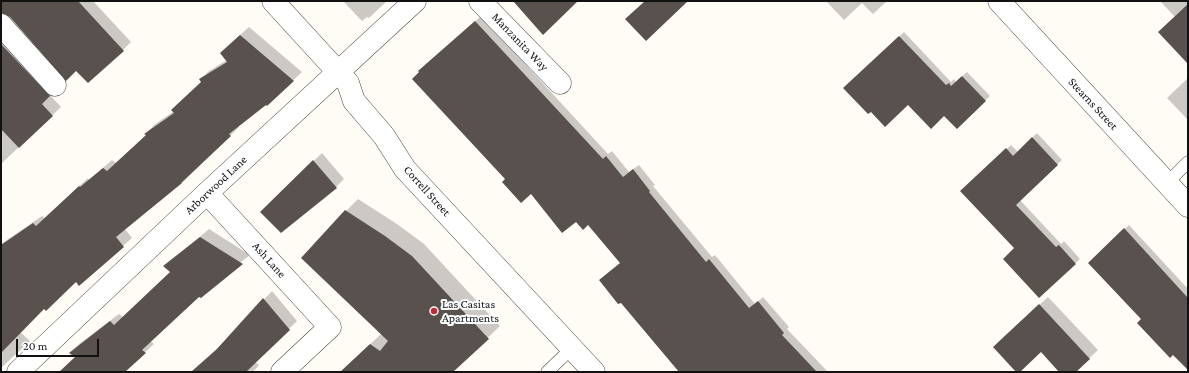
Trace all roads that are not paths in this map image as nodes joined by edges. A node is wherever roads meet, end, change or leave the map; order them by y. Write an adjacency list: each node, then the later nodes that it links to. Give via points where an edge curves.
1 (273, 1): 6 (street, Correll Street)
2 (415, 1): 6 (street, Arborwood Lane)
3 (480, 1): 7 (street, Manzanita Way)
4 (999, 1): 10 (street, Stearns Street)
5 (1, 25): 8 (street)
6 (338, 72): 11 (street, Arborwood Lane); 13 (street, Correll Street, via 348,83 354,100 384,136 405,169)
7 (560, 83)
8 (55, 85)
9 (1188, 162): 10 (lane)
10 (1167, 183): 12 (street, Stearns Street)
11 (207, 193): 14 (street, Arborwood Lane); 15 (street, Ash Lane, via 330,327)
12 (1188, 206)
13 (572, 348): 16 (lane); 17 (street, Correll Street)
14 (18, 372)
15 (282, 372)
16 (546, 372)
17 (594, 372)

